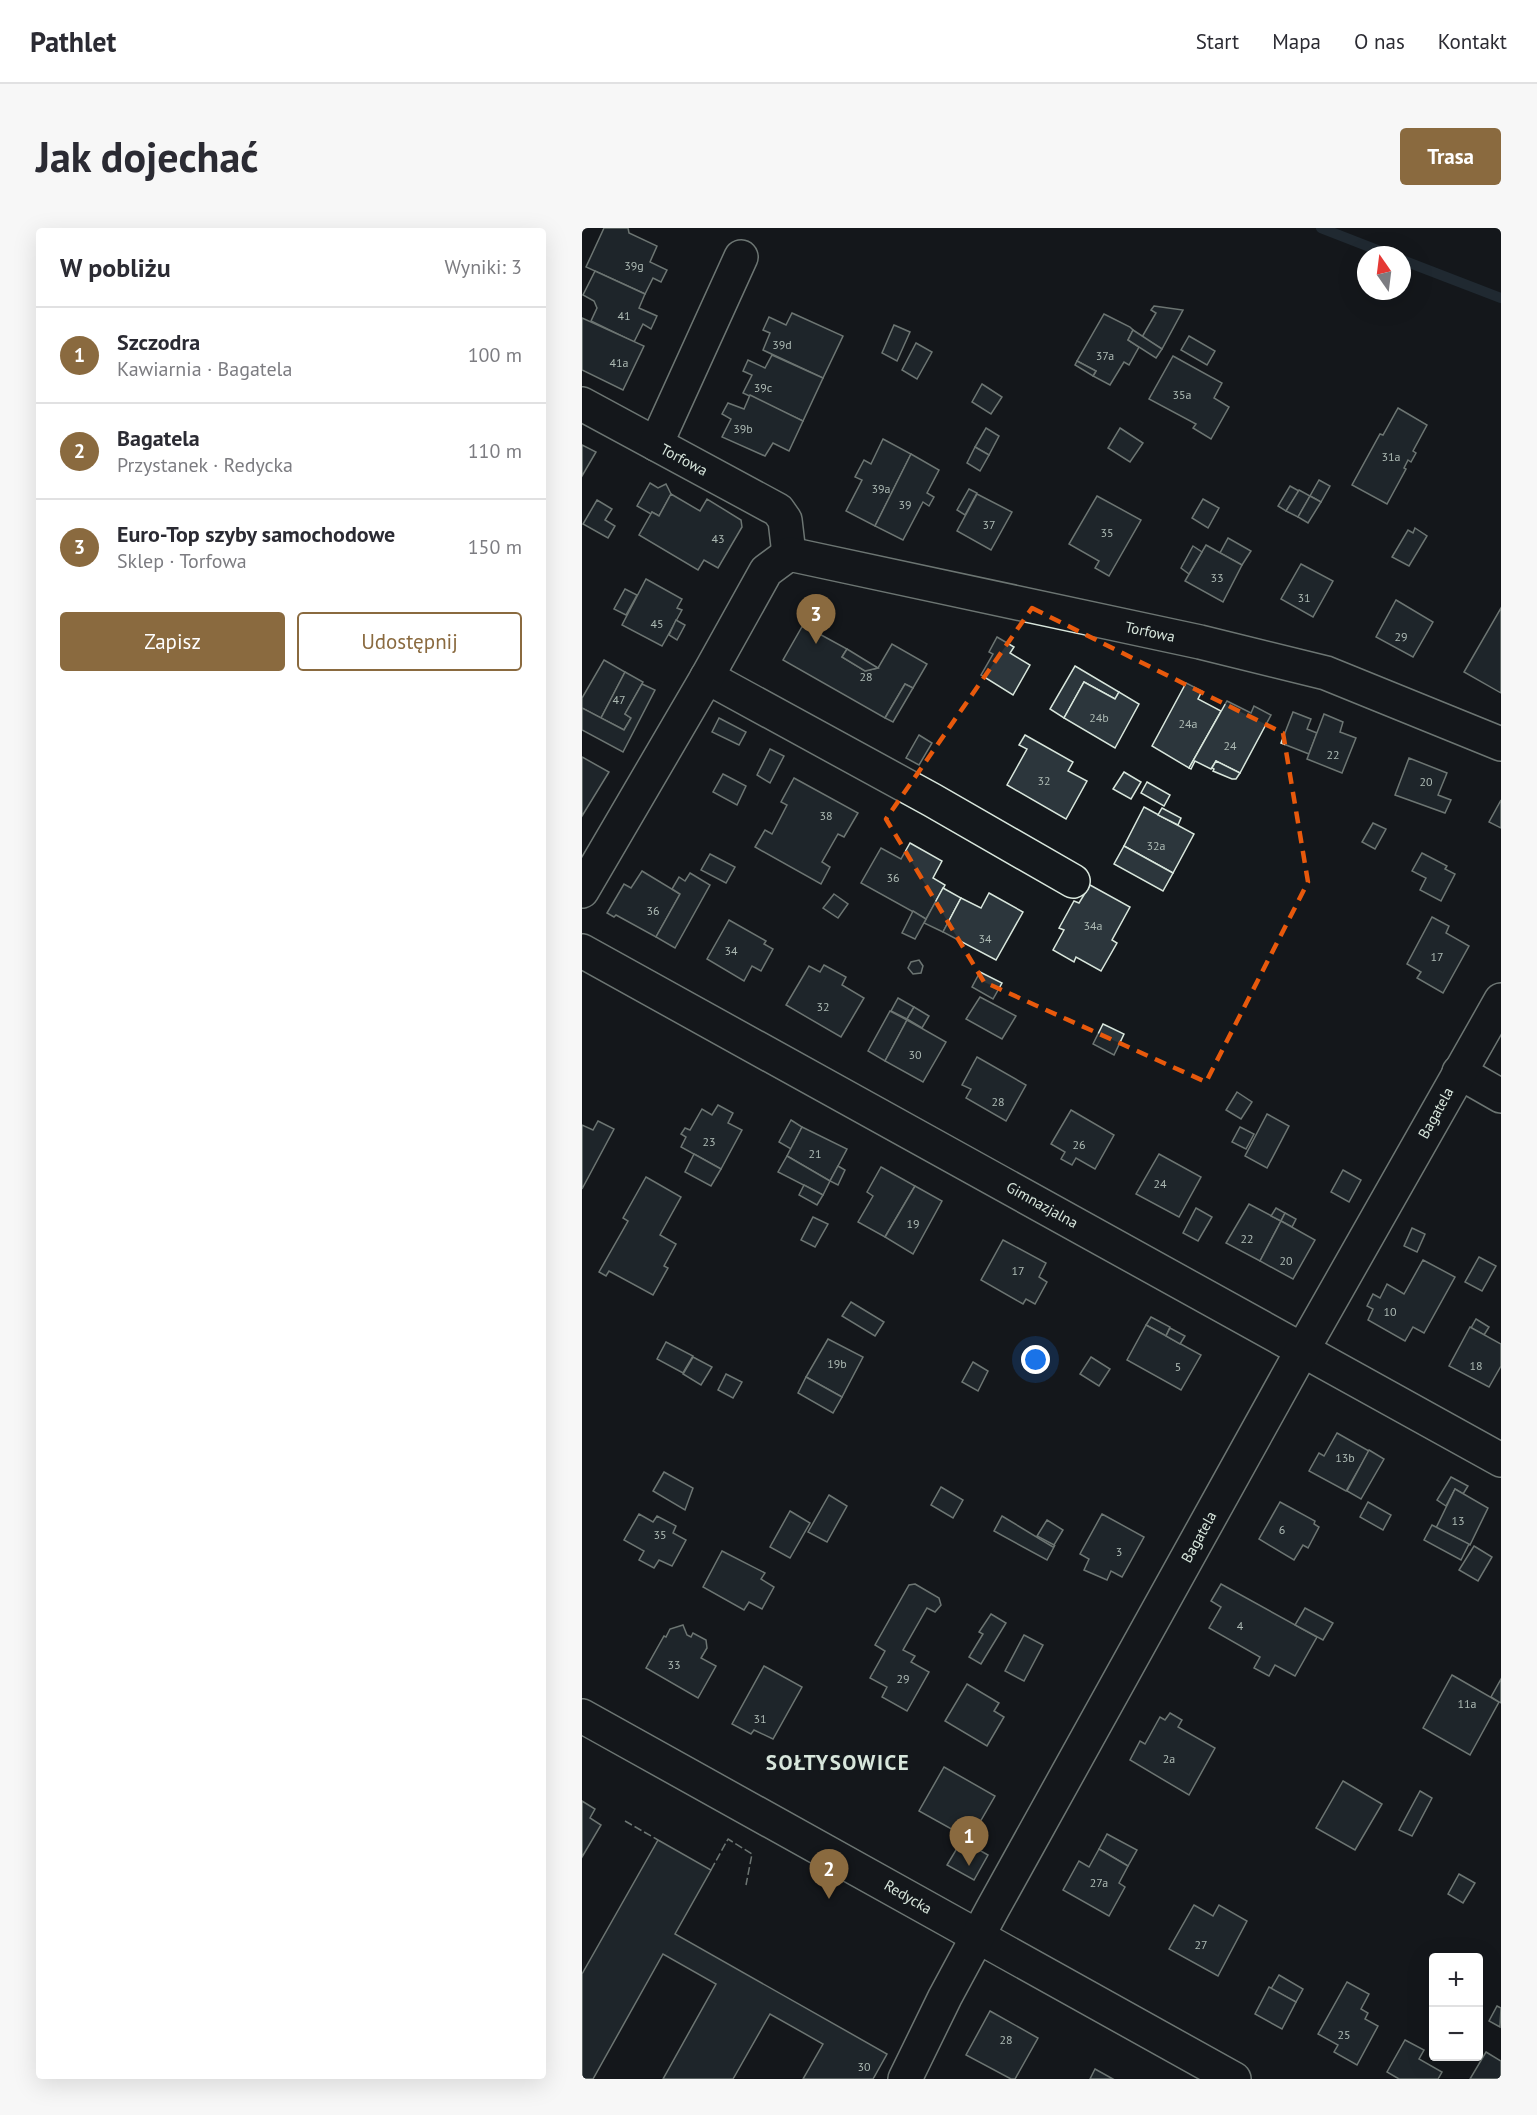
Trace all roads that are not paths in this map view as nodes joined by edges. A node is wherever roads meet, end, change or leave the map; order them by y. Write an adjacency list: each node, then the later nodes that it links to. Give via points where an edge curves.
1 (741, 257): 3 (street)
2 (582, 404): 3 (street, Torfowa)
3 (656, 444): 4 (street, Torfowa, via 778,510 785,520)
4 (789, 554): 5 (street, via 766,571); 6 (street, Torfowa, via 1200,642 1326,673)
5 (707, 677): 7 (street); 8 (street)
6 (1501, 744)
7 (1073, 881)
8 (582, 891)
9 (582, 951): 13 (street, Gimnazjalna)
10 (1501, 1000): 11 (street, Bagatela)
11 (1459, 1072): 12 (street); 13 (street, Bagatela)
12 (1501, 1096)
13 (1303, 1349): 14 (street, Gimnazjalna); 16 (street, Bagatela)
14 (1501, 1460)
15 (582, 1716): 16 (street, Redycka)
16 (977, 1936): 17 (street, Bagatela); 18 (street, Redycka)
17 (906, 2079)
18 (1234, 2079)

